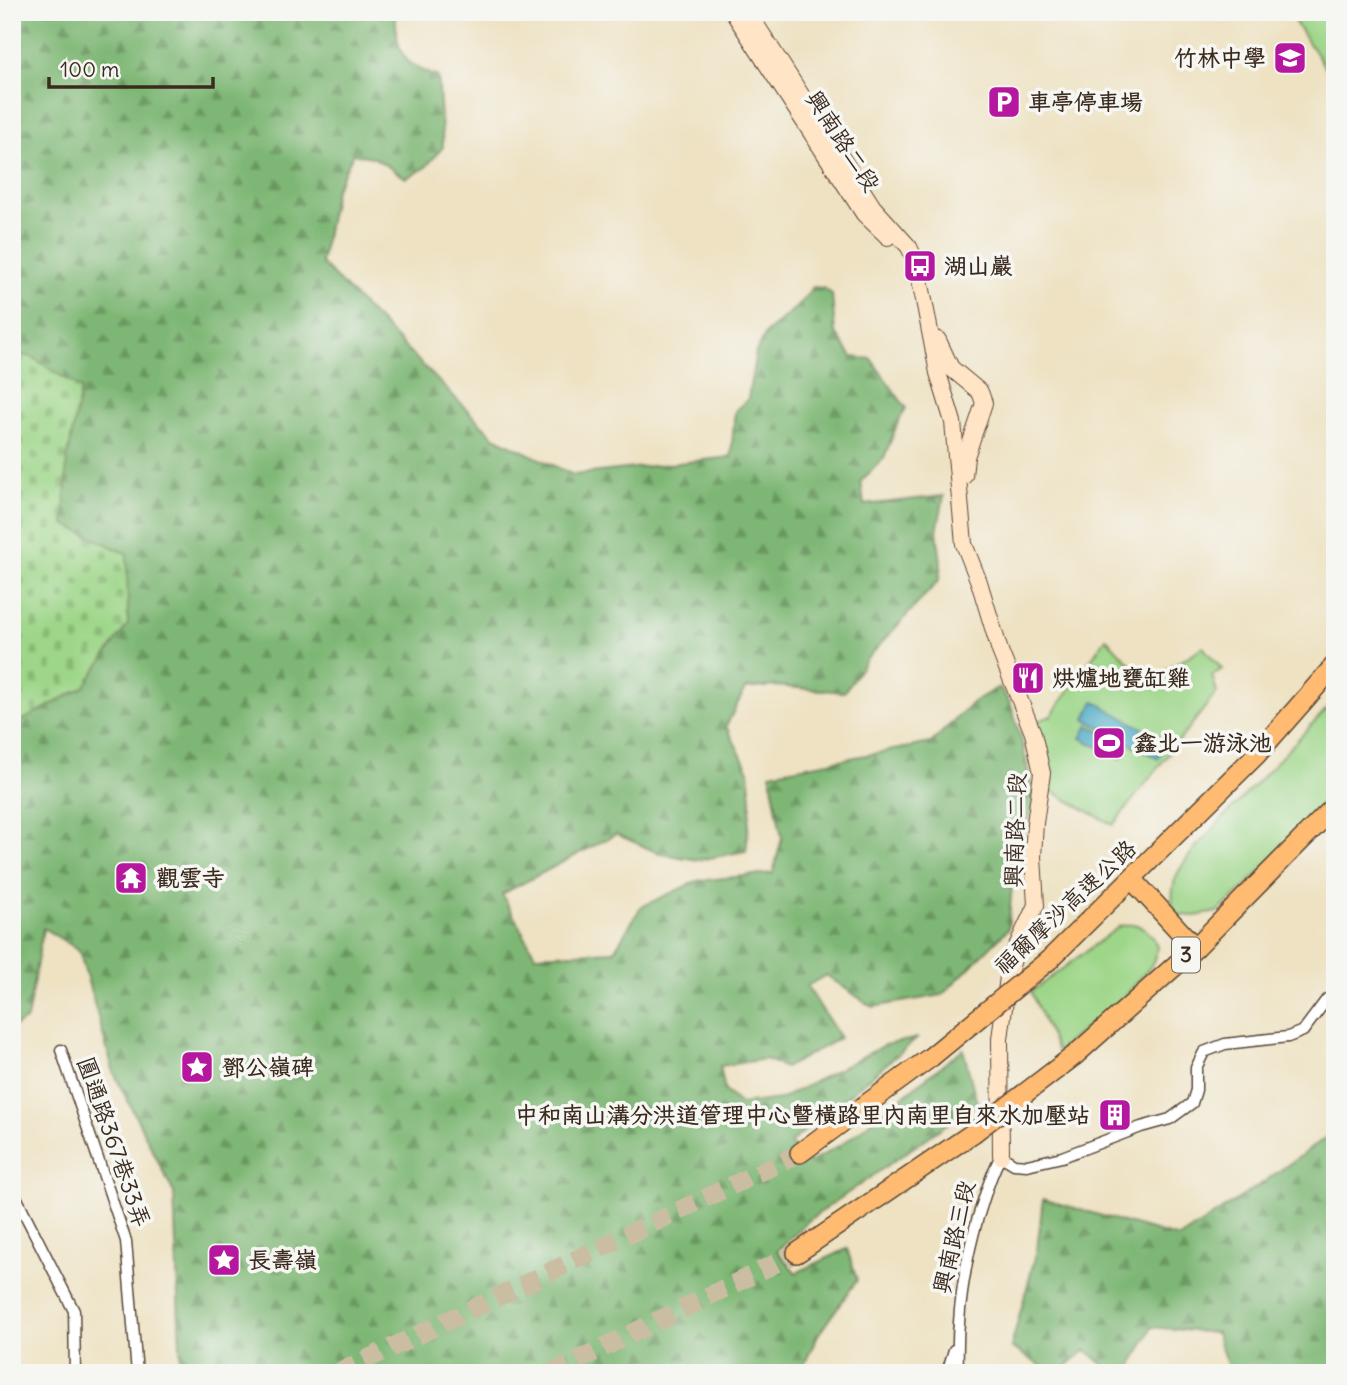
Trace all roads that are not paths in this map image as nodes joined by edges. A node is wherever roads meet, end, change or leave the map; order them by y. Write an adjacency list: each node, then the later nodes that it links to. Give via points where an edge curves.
1 (733, 12): 3 (street, 興南路二段, via 864,214 898,251)
2 (748, 12): 3 (street, 興南路二段, via 873,207 909,247)
3 (921, 289): 4 (street, 興南路二段)
4 (926, 311): 5 (street, 興南路二段, via 953,422); 5 (street, 興南路二段, via 951,368 981,392 984,403 966,457)
5 (960, 513): 13 (street, 興南路二段, via 964,544 1033,733 1042,774 1034,846 1036,905 1008,977 1000,1039)
6 (1335, 666): 8 (highway, 福爾摩沙高速公路, via 1256,755)
7 (1335, 806): 9 (highway, 3)
8 (1132, 879): 9 (highway); 12 (highway, 福爾摩沙高速公路, bridge, via 1049,960 931,1057)
9 (1195, 948): 15 (highway, 3, bridge, via 1075,1055 973,1133)
10 (1335, 995): 13 (street, via 1303,1031 1204,1052 1196,1068 1192,1102 1170,1119 1027,1165)
11 (61, 1050): 18 (street, 圓通路367巷33弄, via 126,1241)
12 (800, 1153)
13 (1001, 1156): 16 (street, 興南路三段, via 991,1174 969,1248)
14 (12, 1189): 17 (street, via 74,1311)
15 (797, 1253)
16 (957, 1340): 19 (street); 20 (street, 興南路三段)
17 (75, 1373)
18 (137, 1373)
19 (947, 1373)
20 (958, 1373)

